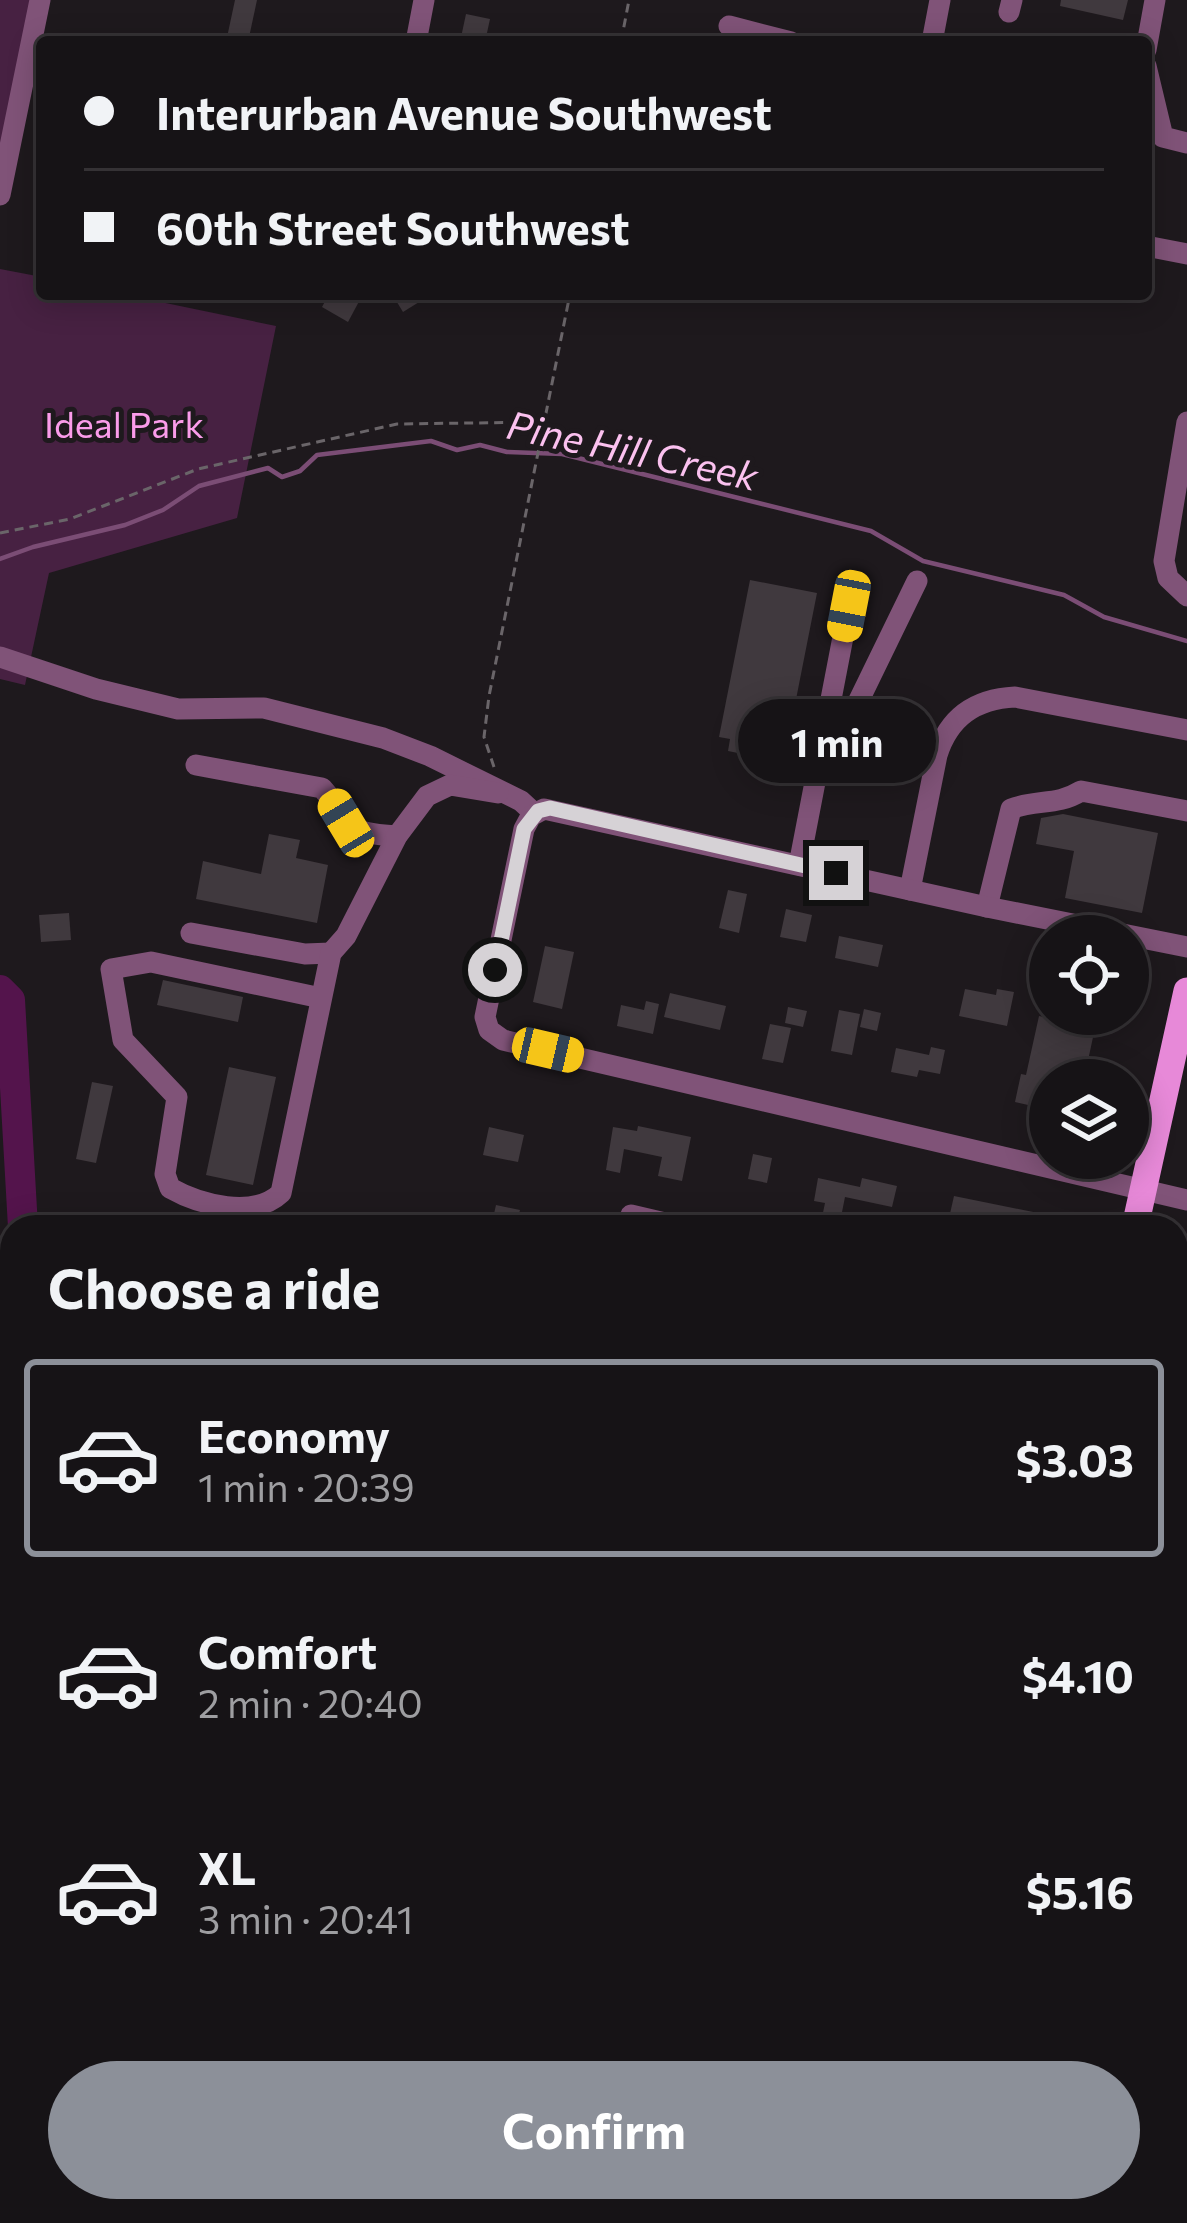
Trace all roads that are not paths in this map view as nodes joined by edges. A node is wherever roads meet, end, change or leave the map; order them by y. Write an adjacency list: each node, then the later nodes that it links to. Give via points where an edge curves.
1 (40, 0): 12 (street)
2 (424, 0): 6 (street)
3 (940, 0): 8 (street)
4 (1155, 0): 9 (street)
5 (730, 26): 7 (street)
6 (417, 36)
7 (768, 36)
8 (933, 36)
9 (1149, 36)
10 (1155, 135): 11 (street)
11 (1187, 143)
12 (0, 195)
13 (1152, 247): 14 (street)
14 (1187, 254)
15 (1187, 422): 17 (street, via 1164,561)
16 (917, 581): 23 (street)
17 (1187, 596)
18 (849, 606): 23 (street)
19 (0, 657): 22 (street, via 178,710 250,707 358,731 430,756)
20 (1187, 730): 28 (street, via 1015,698 966,711 943,738)
21 (196, 765): 26 (street, via 322,788 351,828)
22 (498, 793): 24 (street); 26 (street, via 433,790)
23 (812, 797): 27 (street)
24 (542, 811): 27 (street); 35 (street, via 524,829 485,1017 503,1040)
25 (1187, 811): 29 (street, via 1081,791 1064,802 1011,809)
26 (397, 836): 32 (street)
27 (799, 865): 28 (street)
28 (910, 890): 29 (street)
29 (987, 908): 31 (street)
30 (191, 933): 32 (street)
31 (1187, 947)
32 (331, 953): 34 (street)
33 (1187, 991): 35 (main road)
34 (321, 998): 34 (street, via 281,1193 251,1209 170,1188 165,1174 177,1096 123,1040 110,969 151,962)
35 (1143, 1190): 36 (street); 37 (main road)
36 (1187, 1200)
37 (1138, 1215)

